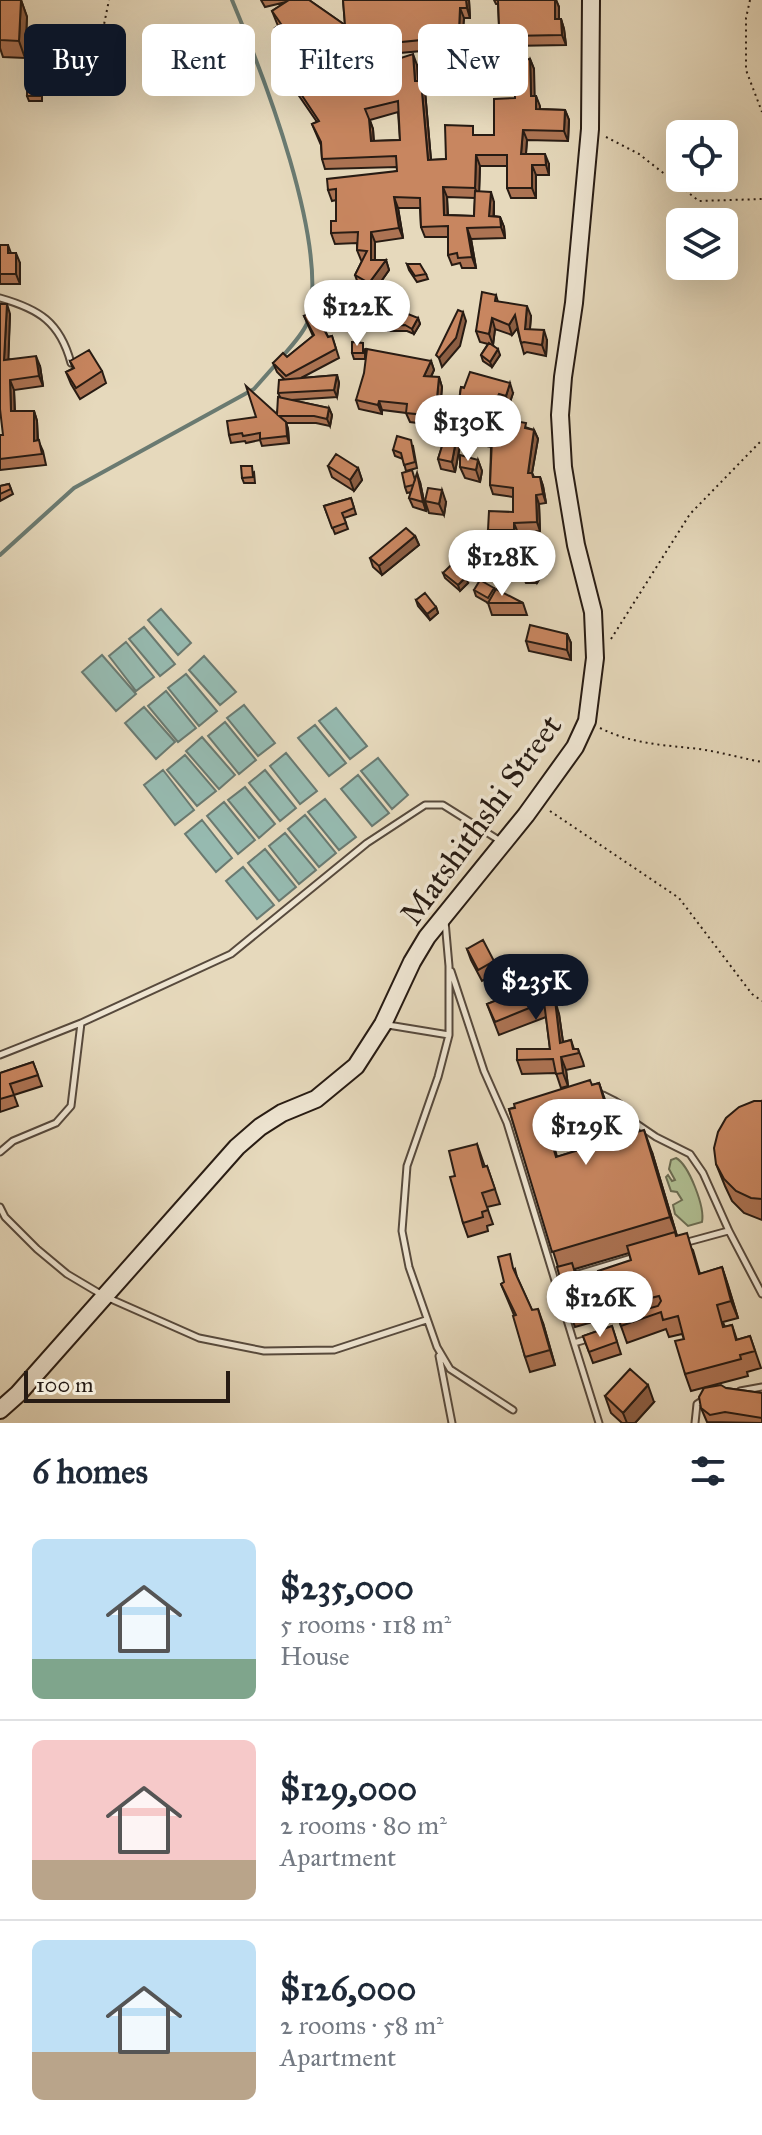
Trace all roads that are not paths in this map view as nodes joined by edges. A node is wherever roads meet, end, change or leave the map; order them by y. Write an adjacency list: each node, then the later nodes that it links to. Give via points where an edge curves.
1 (591, 0): 4 (main road, Matshithshi Street, via 590,129 560,415 576,545 593,612 595,658 587,721 575,747)
2 (0, 298): 3 (lane, via 26,306 54,326)
3 (71, 363)
4 (503, 843): 5 (main road, Matshithshi Street); 7 (lane, via 443,805 425,805 367,843 231,954)
5 (445, 916): 6 (lane); 8 (main road, Matshithshi Street, via 412,962)
6 (449, 966): 9 (lane); 13 (lane)
7 (81, 1023): 10 (lane); 14 (lane, via 71,1106 56,1123)
8 (383, 1024): 9 (lane); 22 (main road, Matshithshi Street, via 356,1066 338,1083 271,1120 237,1147)
9 (449, 1035): 23 (lane, via 407,1166 404,1195 402,1231)
10 (0, 1055)
11 (589, 1098): 17 (lane, via 603,1095 615,1101 631,1120 690,1154)
12 (520, 1119): 13 (lane)
13 (507, 1123): 20 (lane)
14 (0, 1152)
15 (0, 1207): 16 (lane)
16 (2, 1216): 22 (lane, via 67,1274)
17 (729, 1231): 18 (lane); 21 (lane)
18 (671, 1246)
19 (639, 1256): 20 (lane)
20 (555, 1281): 25 (lane)
21 (762, 1294)
22 (104, 1296): 23 (lane, via 199,1338 264,1351 334,1350); 30 (main road, Matshithshi Street)
23 (426, 1320): 26 (lane)
24 (603, 1335): 25 (lane)
25 (574, 1343): 33 (lane)
26 (437, 1347): 31 (lane, via 450,1369); 32 (lane)
27 (762, 1387): 28 (lane)
28 (732, 1392)
29 (707, 1397): 34 (lane, via 697,1404)
30 (0, 1410)
31 (513, 1410)
32 (452, 1423)
33 (599, 1423)
34 (695, 1423)

